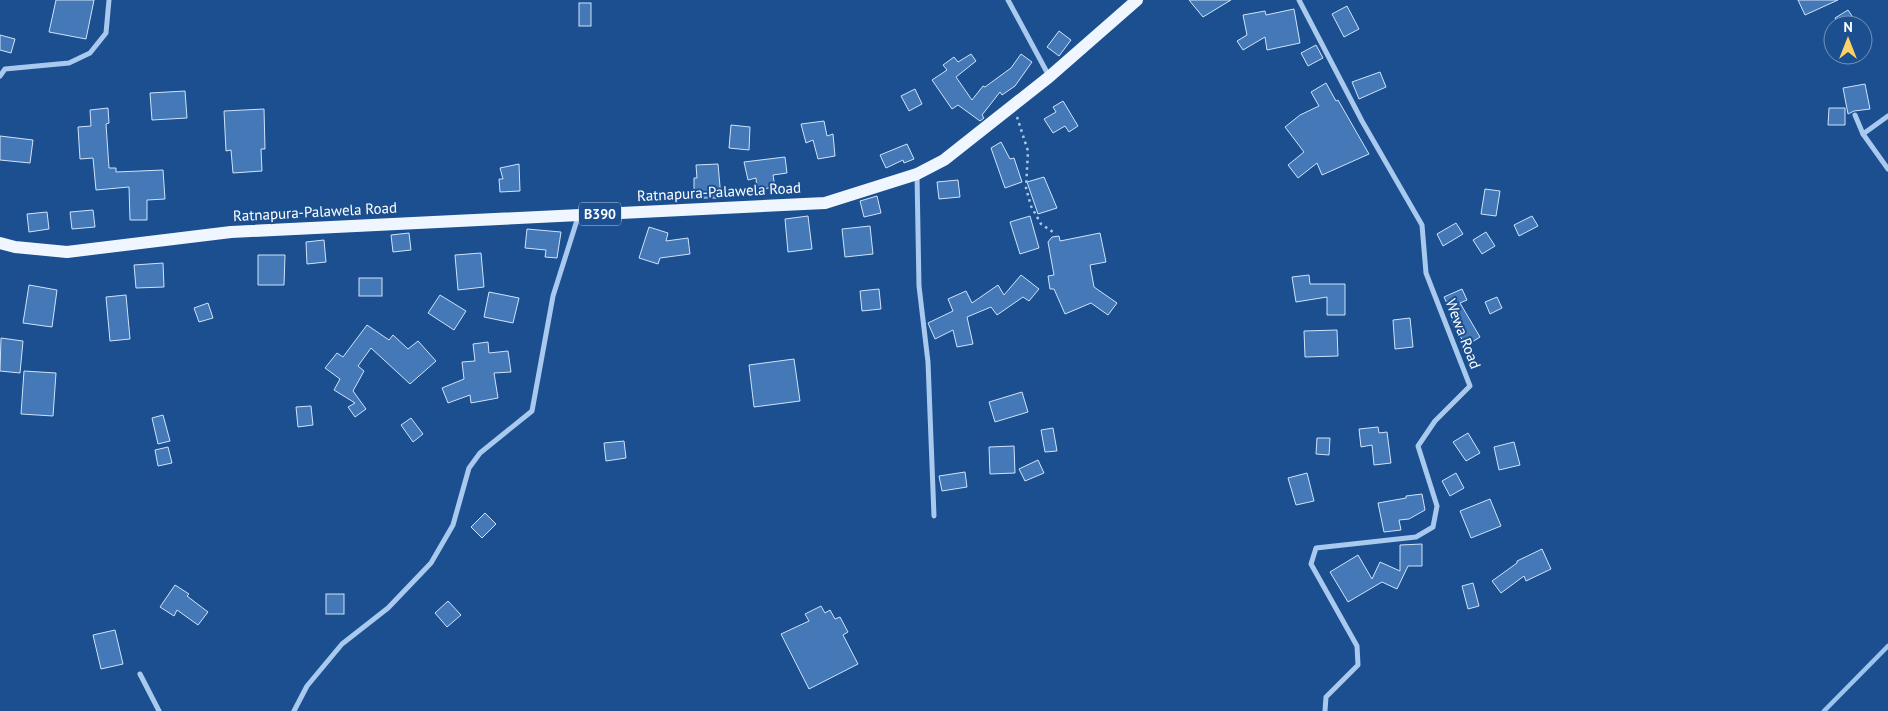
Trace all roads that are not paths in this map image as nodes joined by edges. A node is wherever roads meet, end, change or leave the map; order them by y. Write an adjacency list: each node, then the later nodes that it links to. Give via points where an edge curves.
1 (108, 0): 5 (street, via 106,33 90,53 69,64 5,69)
2 (1008, 0): 6 (street)
3 (1137, 0): 6 (main road, Ratnapura-Palawela Road / B390)
4 (1299, 0): 18 (street, Wewa Road, via 1362,121 1422,225 1426,273 1470,386 1435,421 1418,446 1437,506 1434,527 1416,537 1316,548 1311,564 1356,646 1358,665 1326,697)
5 (0, 76)
6 (1049, 77): 11 (main road, Ratnapura-Palawela Road / B390, via 944,160)
7 (1855, 115): 9 (street)
8 (1888, 116): 9 (street)
9 (1863, 134): 10 (street)
10 (1888, 169)
11 (917, 174): 12 (main road, Ratnapura-Palawela Road / B390, via 826,203); 14 (street, via 919,286 928,362)
12 (578, 216): 13 (main road, Ratnapura-Palawela Road / B390, via 231,232 68,252); 17 (street, via 552,296 532,411 480,453 469,468 453,525 431,563 388,608 342,644 307,686)
13 (0, 243)
14 (934, 516)
15 (140, 674): 16 (street)
16 (159, 711)
17 (294, 711)
18 (1325, 711)

